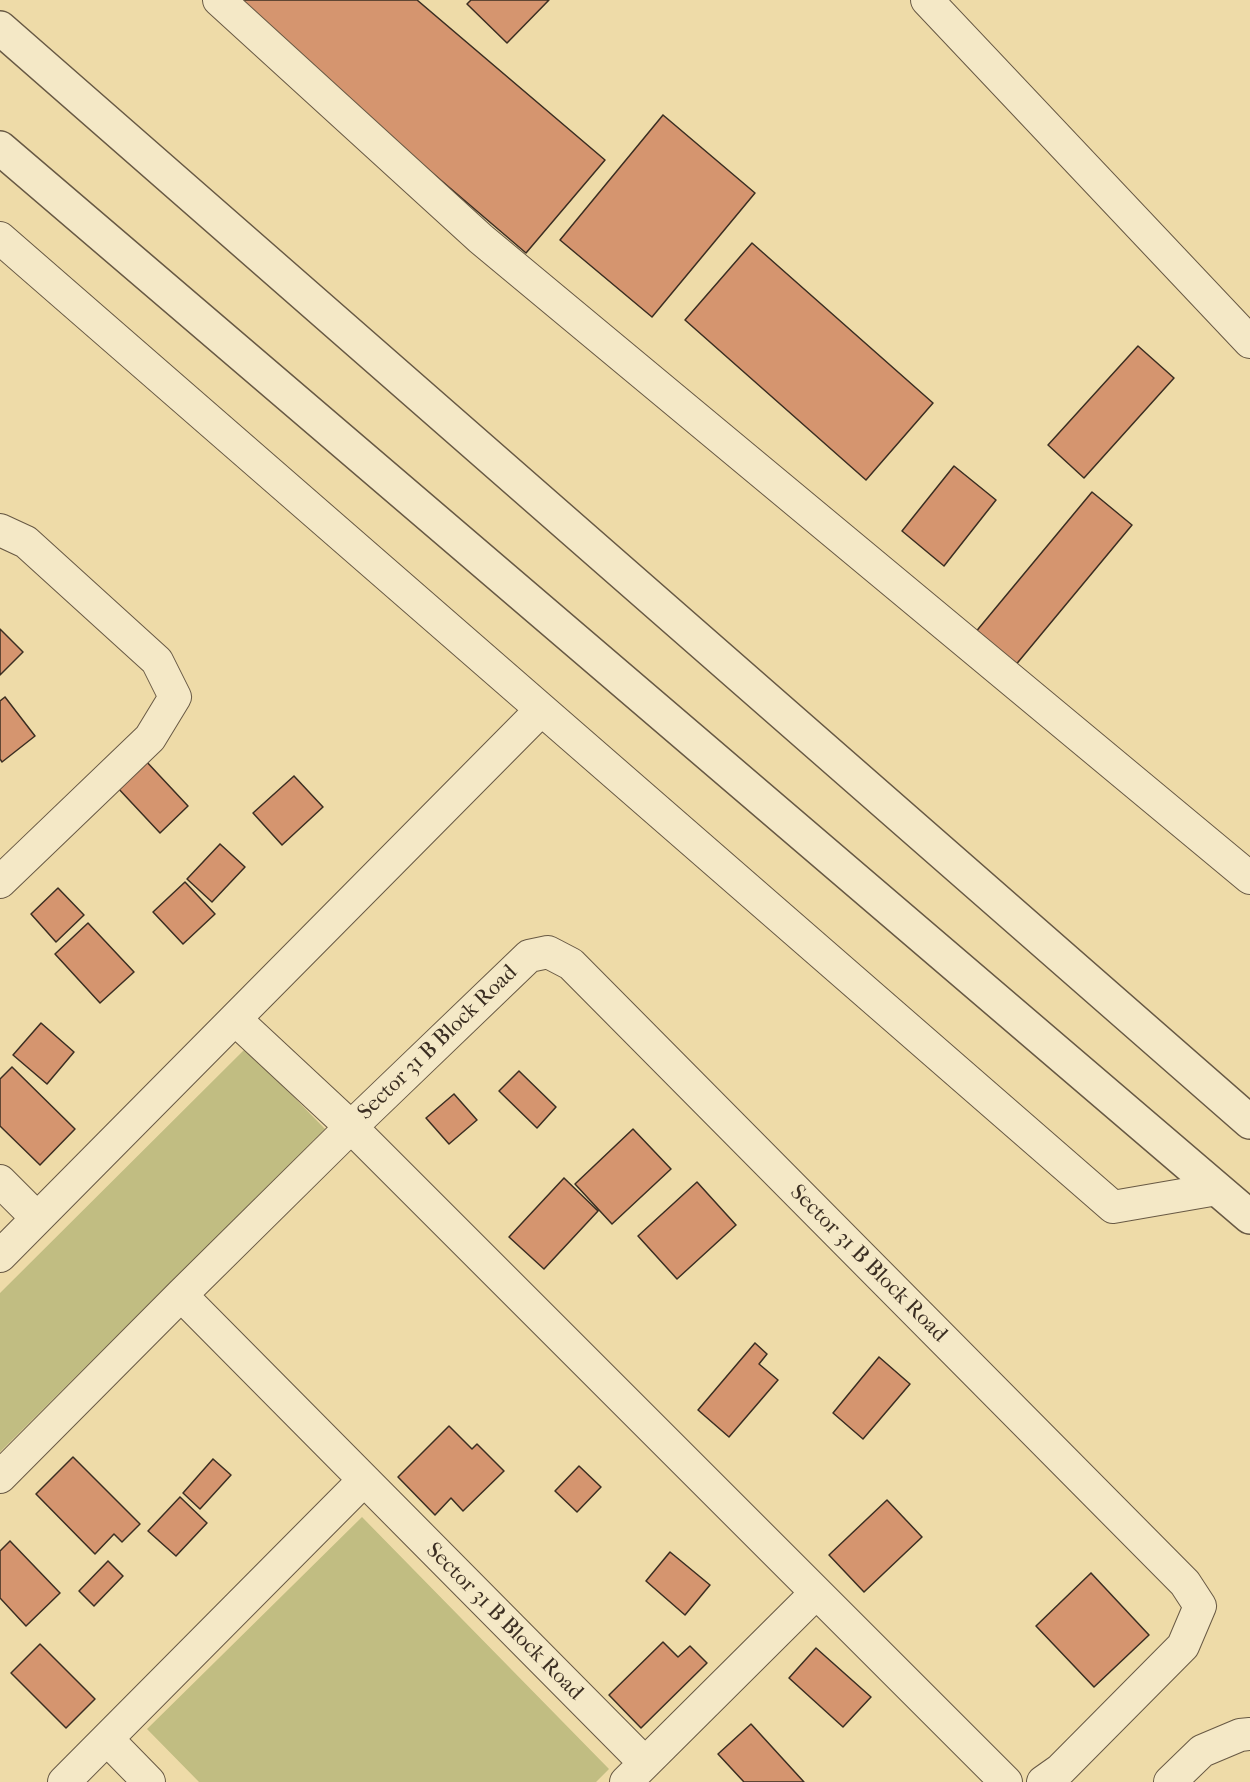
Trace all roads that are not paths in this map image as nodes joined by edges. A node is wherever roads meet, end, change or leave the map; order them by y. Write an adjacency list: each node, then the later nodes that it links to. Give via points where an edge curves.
1 (219, 0): 9 (street, via 481,239)
2 (927, 0): 6 (street)
3 (0, 28): 12 (street)
4 (0, 148): 15 (street)
5 (0, 238): 8 (street)
6 (1250, 342)
7 (0, 530): 10 (street, via 26,542 157,661 175,697 150,738)
8 (541, 710): 11 (street); 15 (street, via 1113,1207)
9 (1250, 878)
10 (0, 882)
11 (235, 1019): 13 (street, Sector 31 B Block Road); 17 (street)
12 (1250, 1122)
13 (351, 1127): 19 (street, Sector 31 B Block Road); 22 (street, Sector 31 B Block Road); 29 (street, Sector 31 B Block Road, via 529,956 548,952 571,964 1185,1583 1200,1606 1183,1646 1060,1770)
14 (0, 1181): 17 (street)
15 (1217, 1189): 16 (street)
16 (1250, 1217)
17 (37, 1218): 18 (street)
18 (0, 1256)
19 (181, 1295): 20 (street, Sector 31 B Block Road); 21 (street, Sector 31 B Block Road)
20 (0, 1477)
21 (364, 1480): 24 (street); 25 (street, Sector 31 B Block Road)
22 (816, 1593): 25 (street, Sector 31 B Block Road); 26 (street, Sector 31 B Block Road)
23 (1250, 1734): 30 (street, via 1202,1751)
24 (106, 1739): 27 (street); 28 (street)
25 (635, 1773)
26 (992, 1778)
27 (64, 1782)
28 (149, 1782)
29 (1043, 1782)
30 (1170, 1782)

